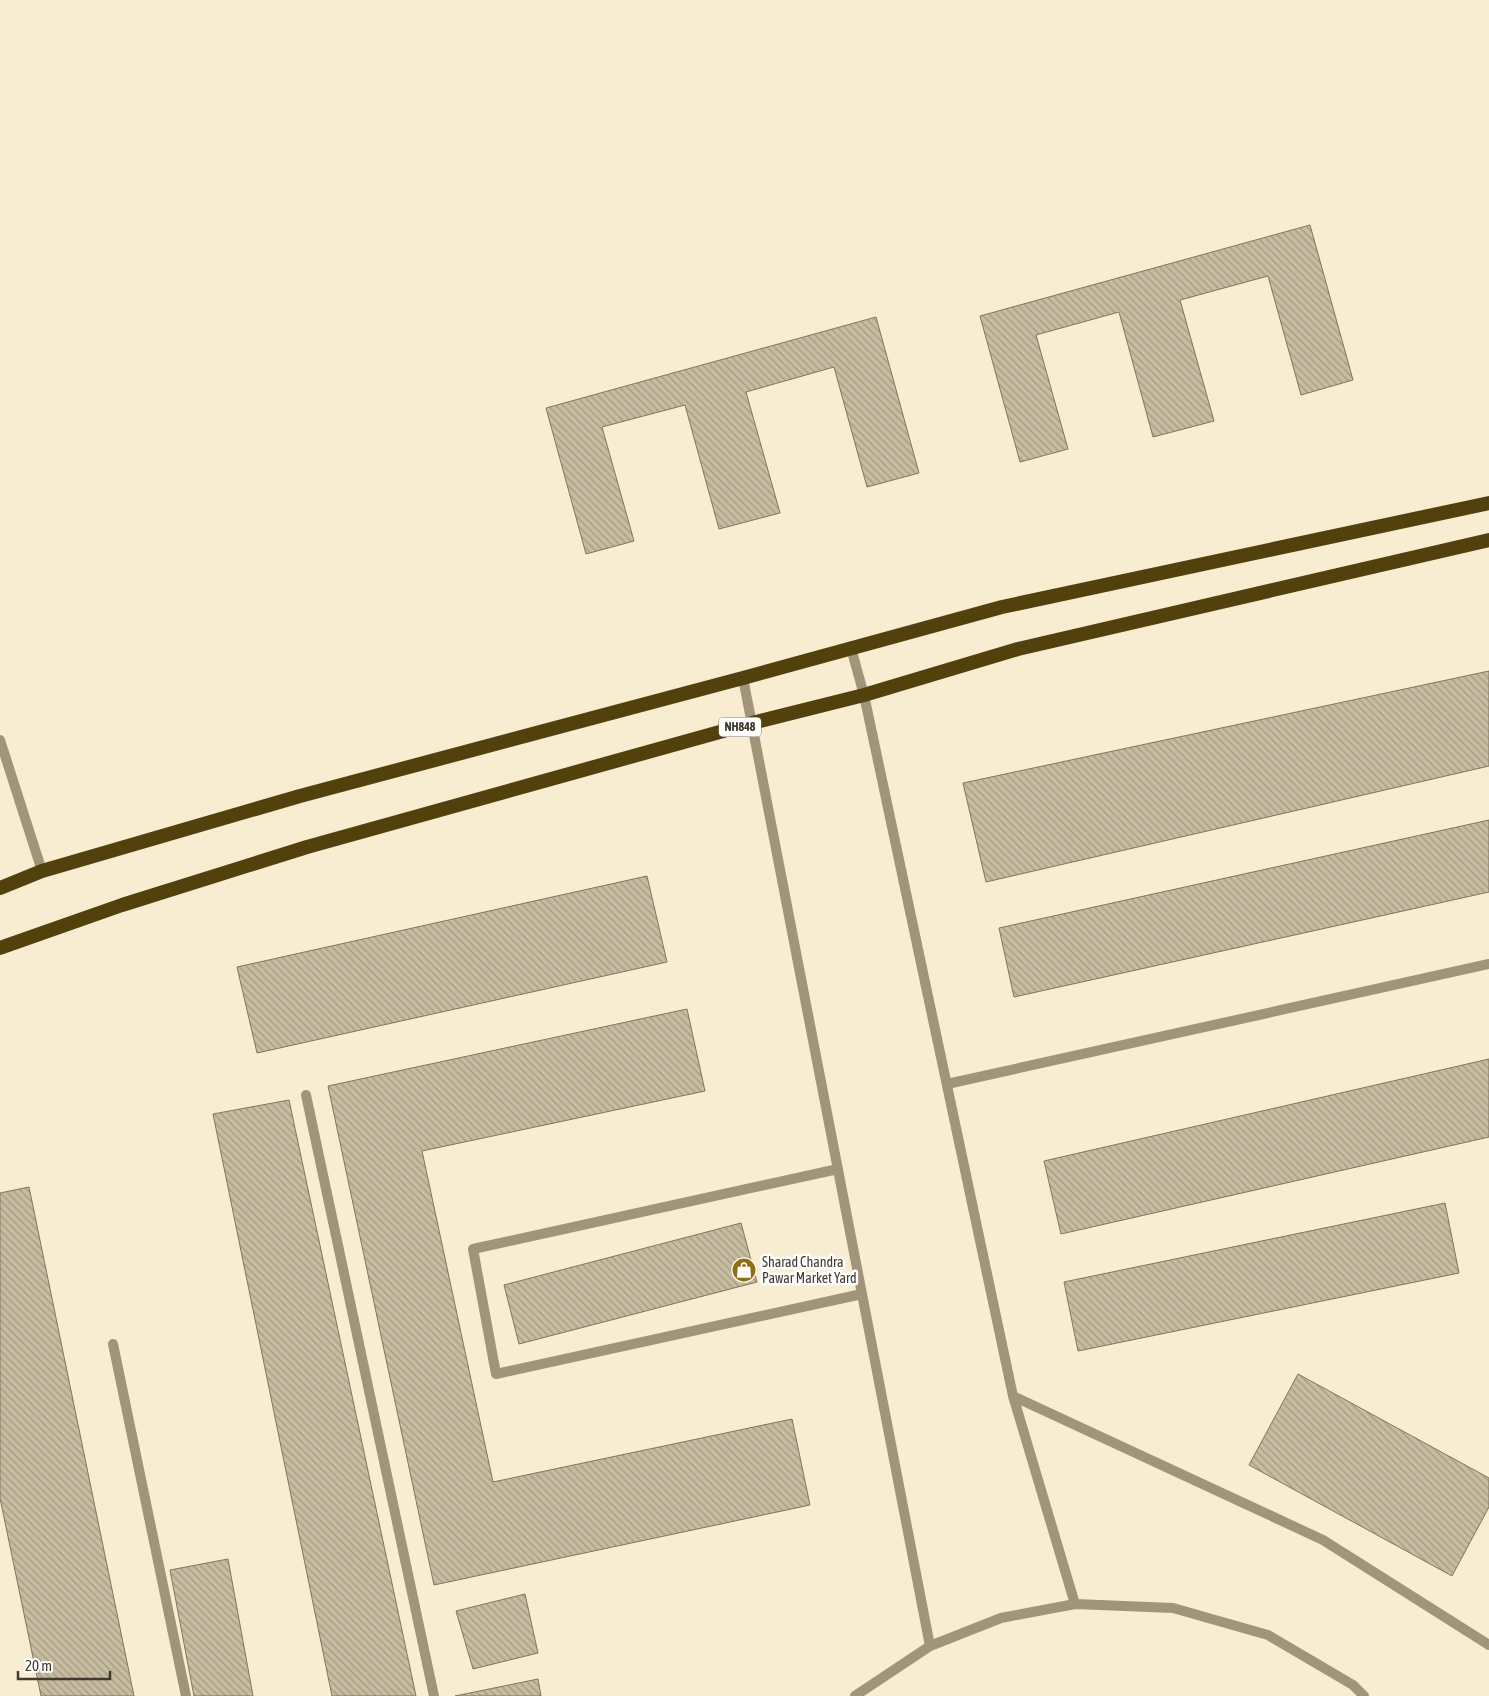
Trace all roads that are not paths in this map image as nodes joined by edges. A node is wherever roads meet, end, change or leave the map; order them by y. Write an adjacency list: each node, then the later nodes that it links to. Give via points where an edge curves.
1 (1489, 502): 3 (highway, via 1002,607)
2 (1489, 540): 5 (highway, NH848, via 1018,649)
3 (851, 648): 4 (highway); 5 (street)
4 (743, 678): 6 (street); 8 (highway, via 300,796)
5 (864, 695): 6 (highway, NH848); 12 (street)
6 (752, 723): 10 (highway, NH848, via 307,846); 14 (street)
7 (0, 740): 8 (street)
8 (42, 871): 9 (highway)
9 (0, 888)
10 (0, 948)
11 (1489, 964): 12 (street)
12 (947, 1084): 17 (street)
13 (306, 1095): 22 (street)
14 (838, 1169): 15 (street); 15 (street, via 473,1249 496,1374)
15 (862, 1294): 20 (street)
16 (113, 1344): 21 (street)
17 (1013, 1396): 18 (street); 19 (street, via 1322,1540)
18 (1075, 1604): 20 (street, via 1000,1618); 24 (street, via 1173,1608 1268,1635 1353,1685)
19 (1489, 1645)
20 (930, 1646): 23 (street)
21 (186, 1696)
22 (434, 1696)
23 (855, 1696)
24 (1364, 1696)

